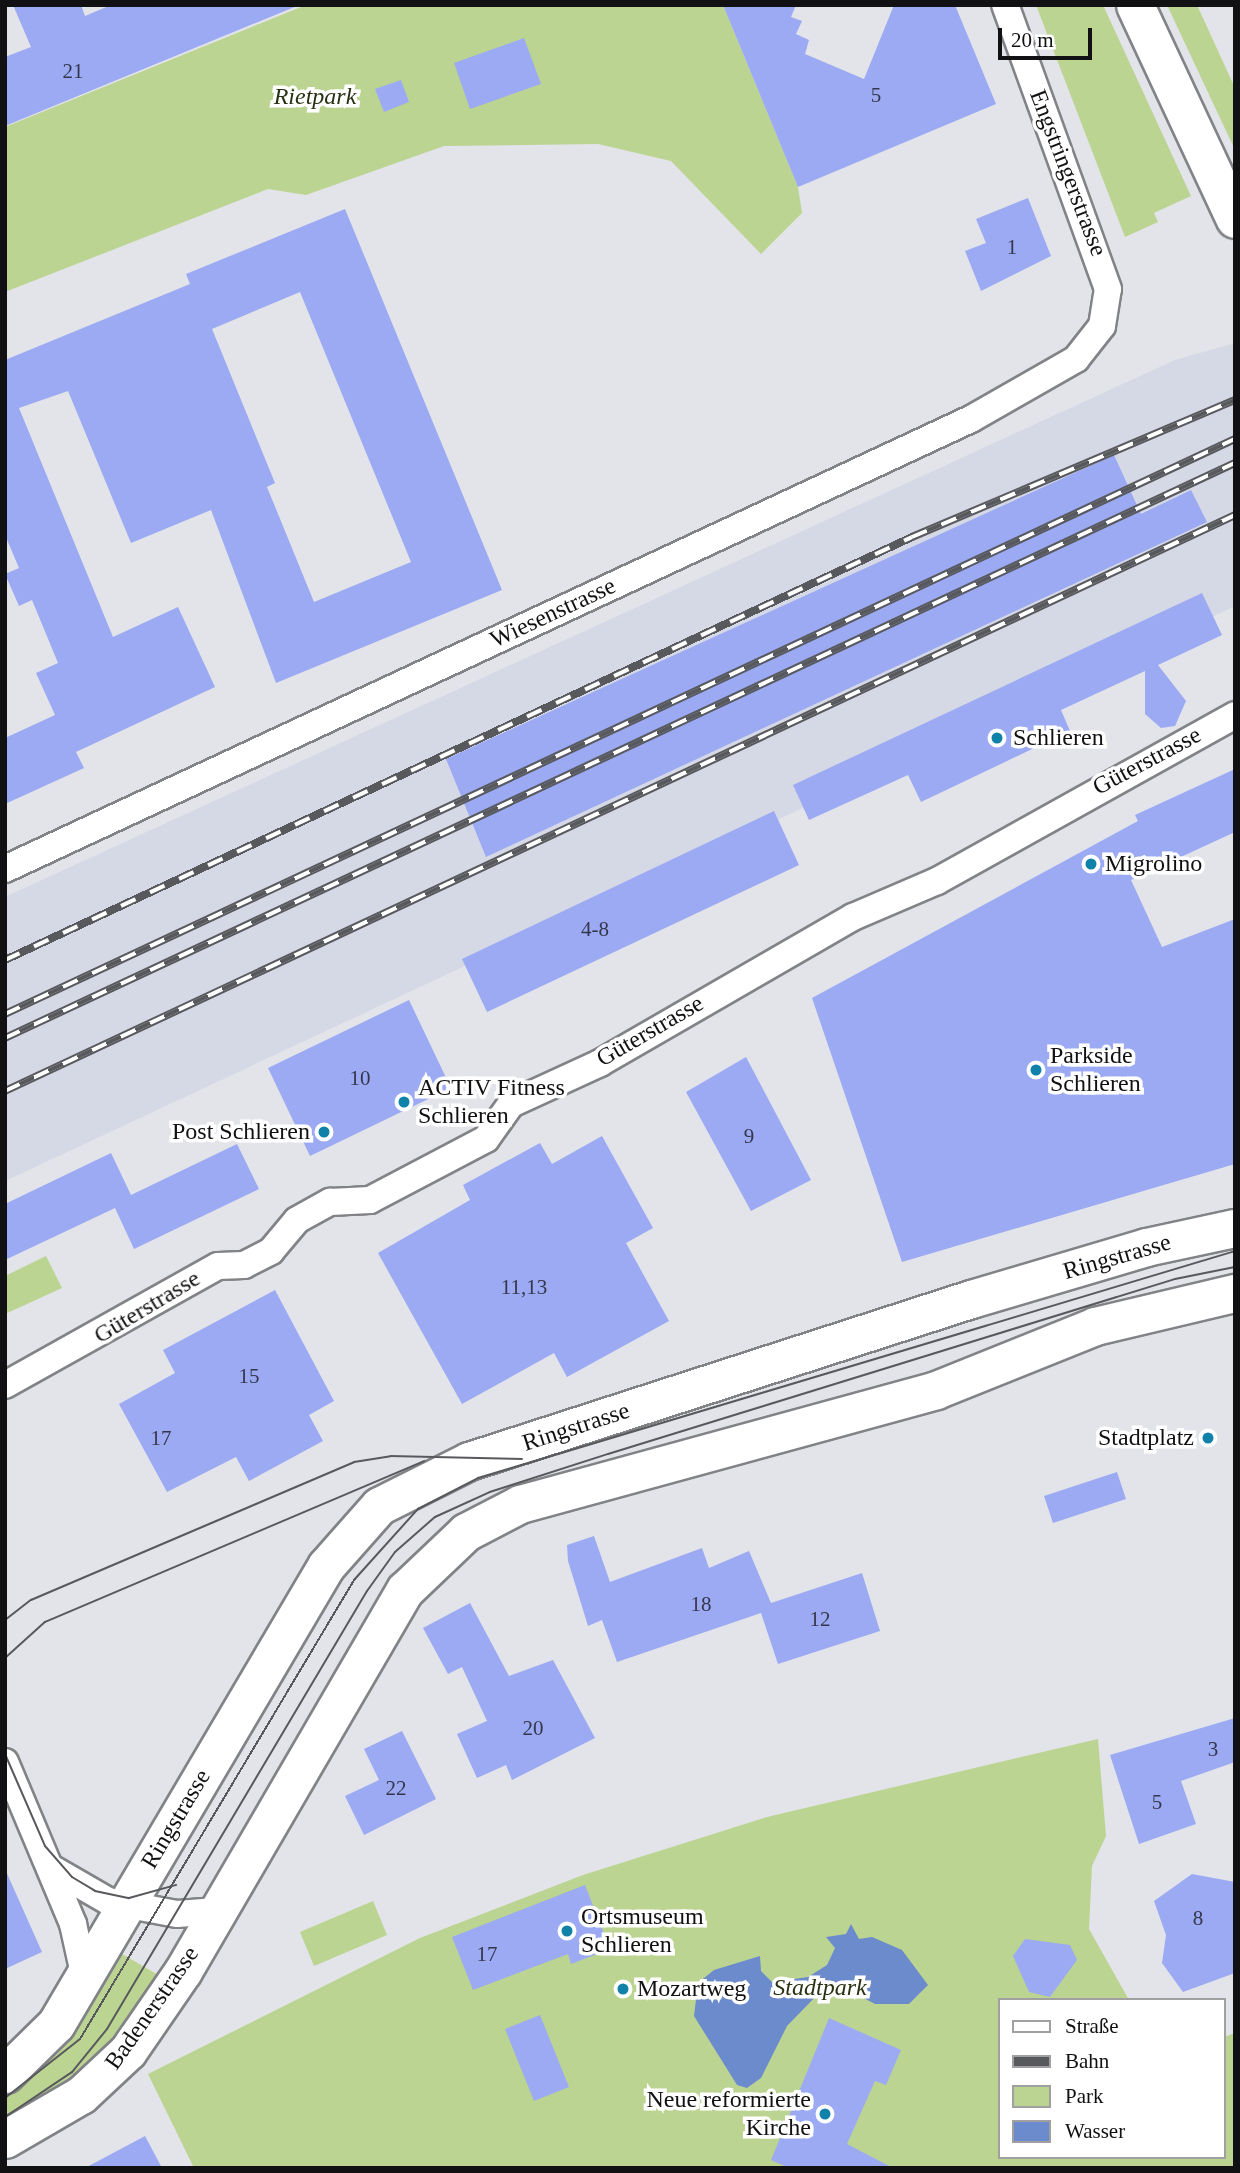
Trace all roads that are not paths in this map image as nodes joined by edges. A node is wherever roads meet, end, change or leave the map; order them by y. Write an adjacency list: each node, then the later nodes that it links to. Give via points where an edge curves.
1 (1005, 5): 4 (street, Engstringerstrasse, via 1104,267 1107,310)
2 (1135, 5): 3 (main road)
3 (1227, 204)
4 (1092, 343): 6 (street, Wiesenstrasse, via 1059,373 971,419)
5 (1235, 715): 9 (street, Güterstrasse, via 937,881 853,917 623,1050 511,1104 486,1139 370,1200 330,1202 297,1220 271,1251 244,1265 218,1266)
6 (5, 869)
7 (1235, 1228): 12 (main road, Ringstrasse, via 1146,1247 971,1299 469,1461 401,1492 337,1549)
8 (1235, 1293): 13 (main road, via 1095,1326 936,1391 520,1504 466,1532 405,1590)
9 (5, 1385)
10 (5, 1762): 11 (street)
11 (51, 1868): 12 (street, via 98,1897); 14 (street, via 74,1924)
12 (125, 1905): 13 (street, via 177,1914); 14 (main road, Ringstrasse)
13 (216, 1910): 16 (main road, Badenerstrasse, via 178,1978 109,2073)
14 (85, 1978): 15 (main road, via 56,2024)
15 (5, 2074)
16 (5, 2139)

